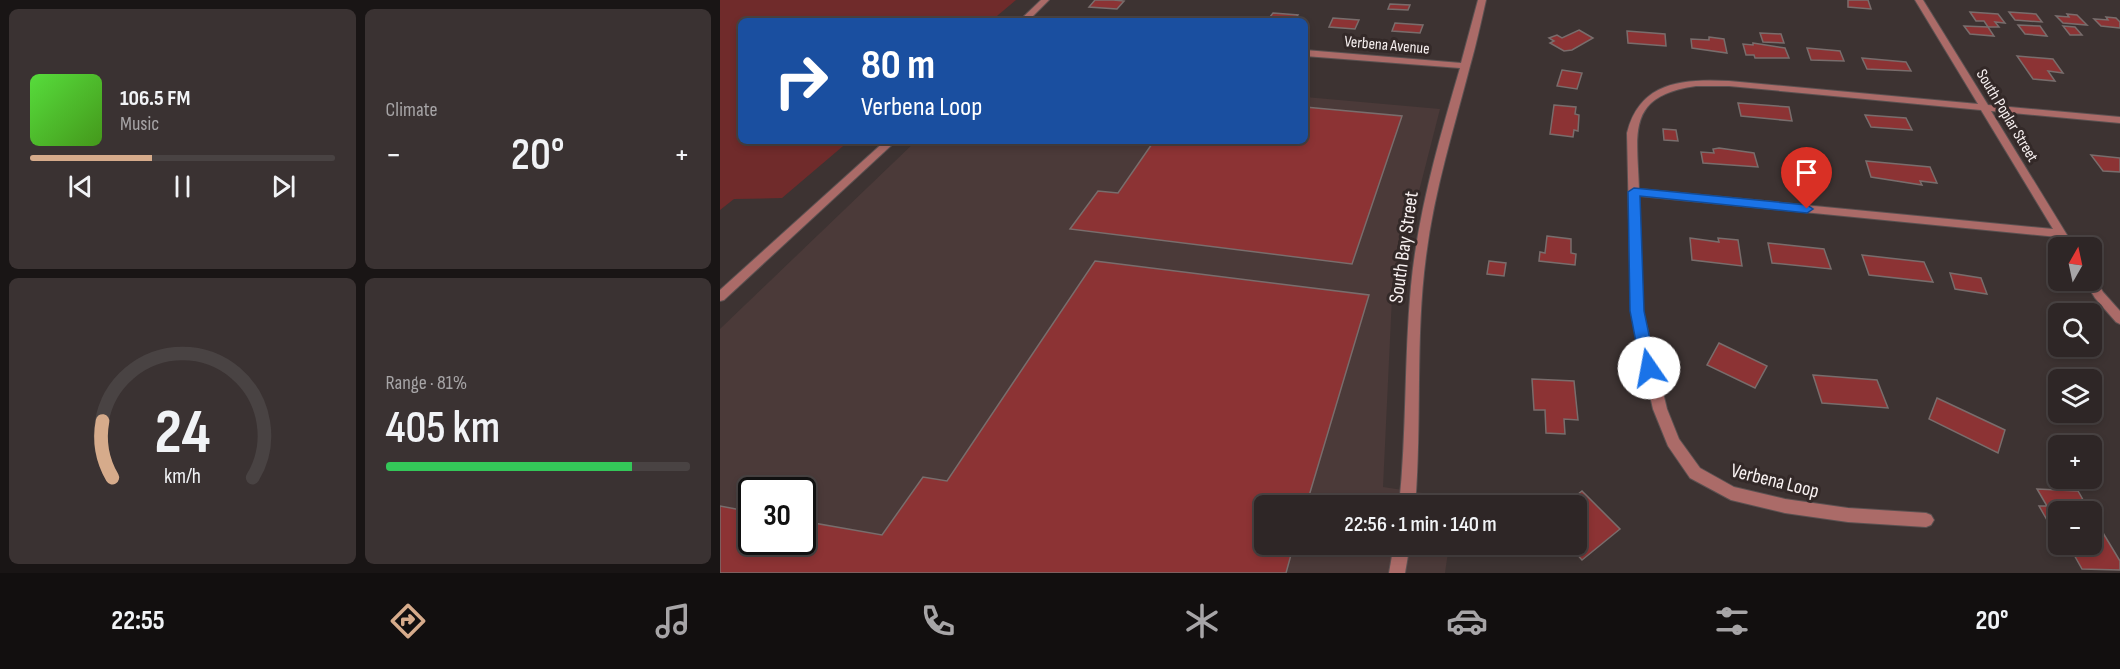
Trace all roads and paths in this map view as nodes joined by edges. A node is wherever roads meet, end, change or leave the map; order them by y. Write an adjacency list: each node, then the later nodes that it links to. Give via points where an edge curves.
1 (1045, 0): 4 (street)
2 (1482, 0): 6 (street, South Bay Street)
3 (1919, 0): 7 (street, South Poplar Street)
4 (1026, 18)
5 (1308, 53): 6 (street, Verbena Avenue)
6 (1466, 66): 16 (street, South Bay Street, via 1434,181 1420,256)
7 (1982, 106): 8 (street); 10 (street, Verbena Loop, via 1711,84 1666,90 1636,112 1632,133); 11 (street, South Poplar Street)
8 (2120, 120)
9 (888, 144): 14 (street)
10 (1634, 192): 11 (street); 17 (street, Verbena Loop, via 1637,311 1649,368 1672,442 1695,473 1731,493 1785,506 1848,516)
11 (2062, 234): 12 (street, South Poplar Street)
12 (2064, 237)
13 (2096, 291): 15 (street)
14 (720, 297)
15 (2120, 319)
16 (1408, 495)
17 (1926, 520)
18 (1400, 555): 19 (street)
19 (1397, 573)

